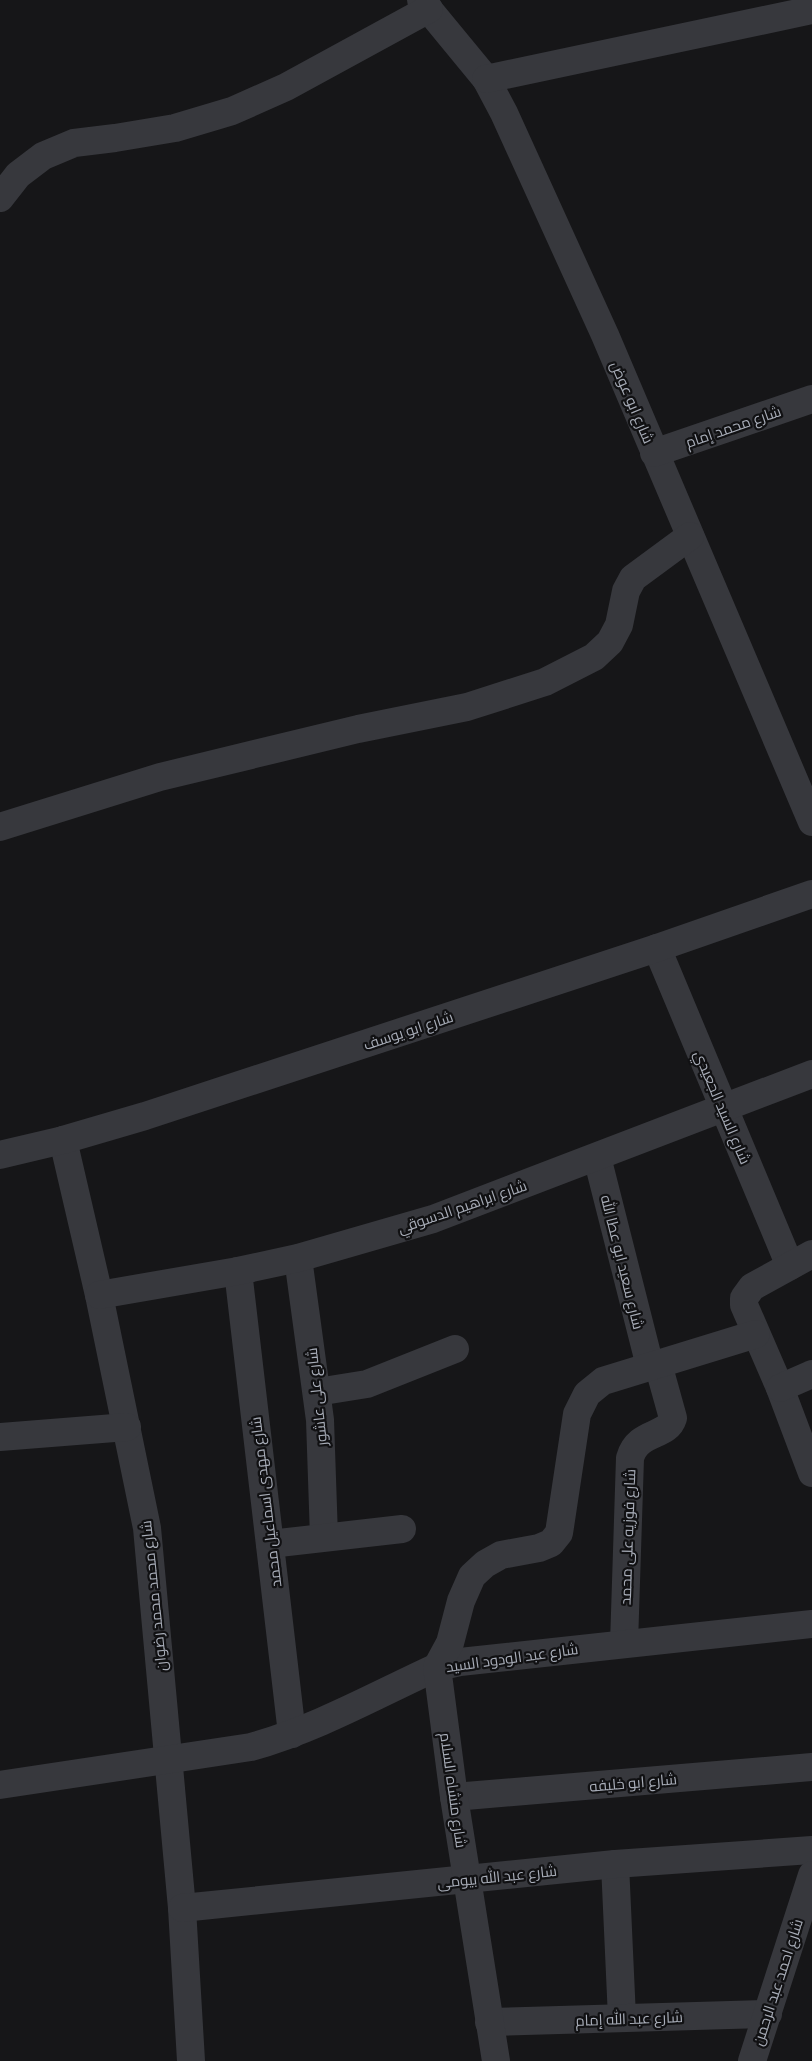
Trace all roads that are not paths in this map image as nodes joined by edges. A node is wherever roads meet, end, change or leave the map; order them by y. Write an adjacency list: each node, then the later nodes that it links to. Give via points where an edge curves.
1 (425, 5): 3 (street, شارع ابو عوض); 4 (street, via 286,87 232,111 175,128 74,143 43,156 18,175)
2 (812, 10): 3 (street)
3 (486, 79): 6 (street, شارع ابو عوض, via 605,335)
4 (0, 198)
5 (812, 399): 6 (street, شارع محمد إمام)
6 (654, 453): 7 (street, شارع ابو عوض)
7 (690, 536): 8 (street, شارع ابو عوض); 9 (street, via 633,578 626,591 619,625 610,642 594,657 545,682 467,707 358,729 160,777)
8 (812, 822)
9 (0, 827)
10 (812, 894): 11 (street, شارع ابو يوسف)
11 (657, 948): 13 (street, شارع السيد الجعيدي); 14 (street, شارع ابو يوسف)
12 (812, 1074): 13 (street, شارع ابراهيم الدسوقي)
13 (723, 1108): 16 (street, شارع ابراهيم الدسوقي); 18 (street, شارع السيد الجعيدي)
14 (63, 1140): 15 (street, شارع ابو يوسف); 20 (street, شارع محمد محمد رضوان)
15 (0, 1155)
16 (596, 1157): 17 (street, شارع ابراهيم الدسوقي, via 433,1219); 23 (street, شارع سعيد ابو عطا الله)
17 (298, 1258): 19 (street, شارع ابراهيم الدسوقي); 26 (street, شارع على عاشور)
18 (801, 1260): 21 (street, via 747,1291 744,1305)
19 (238, 1271): 20 (street, شارع ابراهيم الدسوقي); 32 (street, شارع مهدى اسماعيل محمد)
20 (99, 1295): 27 (street, شارع محمد محمد رضوان)
21 (751, 1322): 23 (street); 25 (street)
22 (455, 1349): 26 (street, via 367,1384)
23 (654, 1365): 34 (street, شارع فوزيه على محمد, via 673,1418 668,1427 636,1444 630,1458); 35 (street, via 603,1381 588,1394 577,1414 559,1533 550,1543 539,1548 501,1555 472,1576 461,1601 450,1643)
24 (812, 1374): 25 (street)
25 (780, 1388): 29 (street)
26 (317, 1392): 31 (street, شارع على عاشور)
27 (127, 1426): 28 (street); 37 (street, شارع محمد محمد رضوان, via 147,1528)
28 (0, 1437)
29 (812, 1473)
30 (402, 1529): 31 (street)
31 (324, 1537): 32 (street)
32 (270, 1544): 36 (street, شارع مهدى اسماعيل محمد)
33 (812, 1624): 34 (street, شارع عبد الودود السيد)
34 (624, 1644): 35 (street, شارع عبد الودود السيد, via 483,1658)
35 (437, 1668): 36 (street, شارع عبد الودود السيد); 40 (street, شارع منشاه السلام)
36 (292, 1734): 37 (street, شارع عبد الودود السيد, via 251,1747)
37 (169, 1760): 39 (street, شارع عبد الودود السيد); 45 (street, شارع محمد محمد رضوان)
38 (812, 1767): 40 (street, شارع ابو خليفه)
39 (0, 1785)
40 (454, 1798): 44 (street, شارع منشاه السلام)
41 (812, 1850): 42 (street, شارع عبد الله بيومى)
42 (615, 1864): 44 (street, شارع عبد الله بيومى); 47 (street)
43 (812, 1875): 46 (street, شارع احمد عبد الرحمن)
44 (467, 1879): 45 (street, شارع عبد الله بيومى); 48 (street, شارع منشاه السلام)
45 (182, 1908): 49 (street, شارع محمد محمد رضوان)
46 (768, 2014): 47 (street, شارع عبد الله إمام); 51 (street, شارع احمد عبد الرحمن)
47 (622, 2018): 48 (street, شارع عبد الله إمام)
48 (489, 2022): 50 (street, شارع منشاه السلام)
49 (191, 2061)
50 (496, 2061)
51 (752, 2061)

